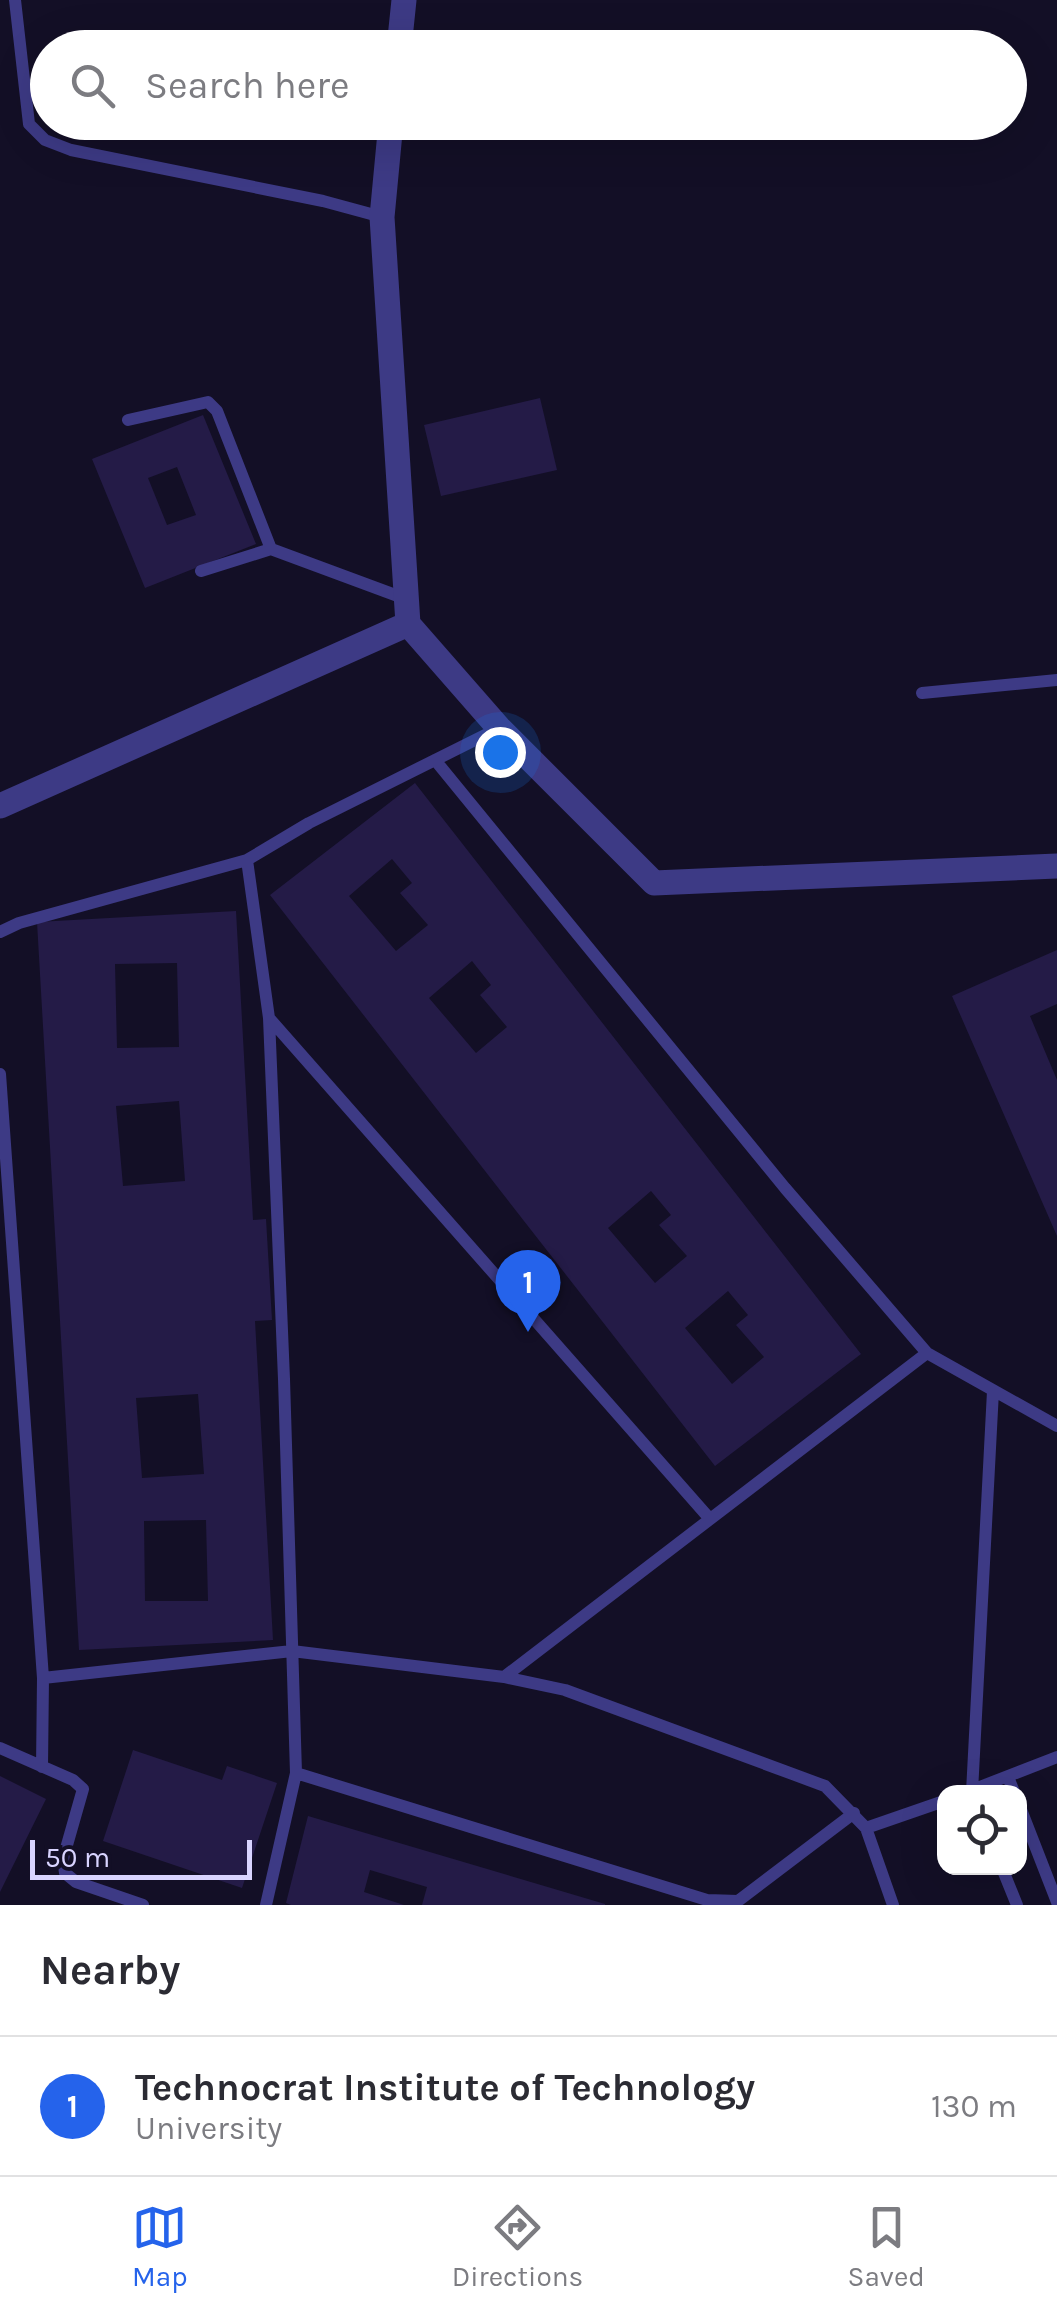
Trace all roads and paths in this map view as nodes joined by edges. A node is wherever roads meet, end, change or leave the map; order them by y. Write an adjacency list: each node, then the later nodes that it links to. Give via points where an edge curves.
1 (15, 0): 4 (lane)
2 (404, 0): 3 (street)
3 (401, 30)
4 (30, 124)
5 (44, 140): 7 (lane)
6 (390, 140): 7 (street)
7 (382, 217): 11 (street)
8 (128, 420): 9 (lane, via 213,406)
9 (271, 549): 10 (lane); 11 (lane)
10 (201, 571)
11 (407, 612): 14 (street); 16 (street)
12 (1057, 680): 13 (lane)
13 (922, 693)
14 (499, 728): 15 (lane); 18 (street, via 654,884)
15 (435, 760): 17 (lane); 22 (lane)
16 (0, 806)
17 (247, 860): 19 (lane); 20 (lane)
18 (1057, 866)
19 (0, 932)
20 (269, 1018): 25 (lane); 26 (lane)
21 (0, 1074): 28 (lane)
22 (927, 1354): 23 (lane); 25 (lane)
23 (993, 1391): 24 (lane); 34 (lane)
24 (1057, 1426)
25 (710, 1519): 27 (lane)
26 (292, 1651): 27 (lane); 28 (lane); 32 (lane)
27 (504, 1677): 38 (lane, via 566,1690 825,1786)
28 (43, 1678): 31 (lane)
29 (0, 1748): 31 (lane)
30 (1057, 1757): 33 (lane)
31 (42, 1767): 44 (lane, via 83,1788 63,1858 65,1873)
32 (296, 1773): 43 (lane, via 707,1900); 45 (lane)
33 (1008, 1777): 35 (lane); 36 (lane)
34 (970, 1785)
35 (988, 1785)
36 (1011, 1785)
37 (937, 1803): 40 (lane)
38 (854, 1813): 40 (lane); 43 (lane)
39 (1027, 1825): 42 (lane)
40 (866, 1828): 46 (lane)
41 (1005, 1875): 47 (lane)
42 (1057, 1902)
43 (739, 1903)
44 (143, 1905)
45 (266, 1905)
46 (892, 1905)
47 (1016, 1905)

